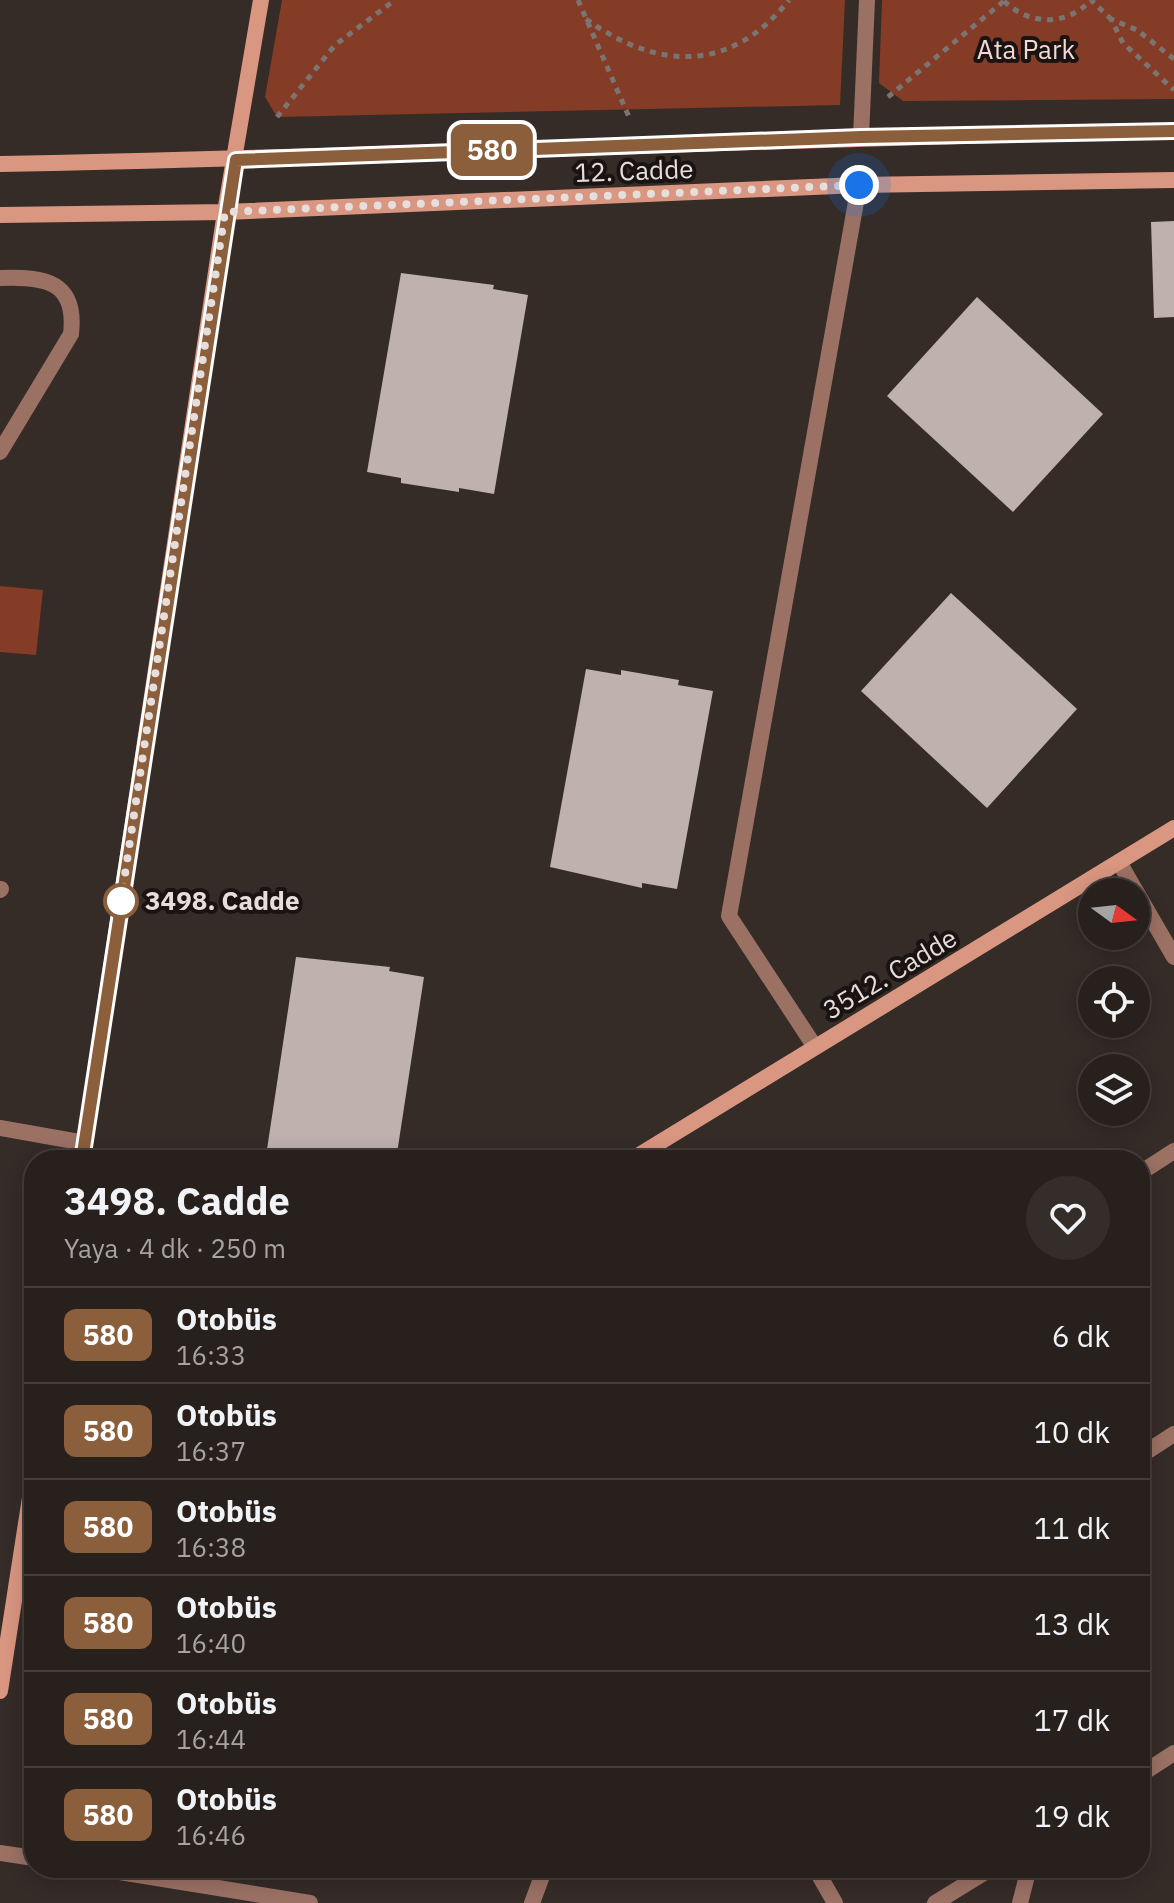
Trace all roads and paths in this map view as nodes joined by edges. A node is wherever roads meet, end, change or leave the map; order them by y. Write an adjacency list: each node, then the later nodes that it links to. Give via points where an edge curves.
1 (261, 0): 16 (main road)
2 (395, 0): 12 (path, via 335,45)
3 (578, 0): 7 (path)
4 (789, 0): 7 (path, via 773,21 713,54 641,52)
5 (867, 0): 15 (street)
6 (1004, 1): 8 (path, via 1031,19 1050,21 1068,17 1091,0); 11 (path)
7 (586, 19): 13 (path)
8 (1111, 19): 9 (path, via 1137,30); 10 (path, via 1123,43)
9 (1174, 59)
10 (1174, 90)
11 (886, 99)
12 (277, 117)
13 (629, 117)
14 (1174, 131): 15 (main road, 12. Cadde)
15 (861, 137): 16 (main road, 12. Cadde)
16 (236, 160): 17 (main road, 12. Cadde); 20 (main road)
17 (0, 164)
18 (1174, 180): 19 (main road, 12. Cadde)
19 (859, 185): 20 (main road, 12. Cadde); 27 (street, via 729,916)
20 (225, 212): 21 (main road, 12. Cadde); 30 (main road)
21 (0, 215)
22 (0, 278): 23 (street, via 52,283 68,294 73,312 71,334)
23 (0, 452)
24 (1174, 828): 25 (main road, 3512. Cadde)
25 (1119, 862): 26 (street); 27 (main road, 3512. Cadde)
26 (1174, 957)
27 (815, 1047): 31 (main road, 3512. Cadde)
28 (0, 1128): 29 (street)
29 (77, 1150)
30 (84, 1150)
31 (647, 1150)
32 (1174, 1151): 33 (street)
33 (1150, 1167)
34 (1174, 1434): 35 (street)
35 (1150, 1450)
36 (24, 1561): 37 (main road)
37 (0, 1691)
38 (1174, 1753): 39 (street)
39 (1150, 1769)
40 (0, 1853): 41 (street)
41 (24, 1857)
42 (156, 1878): 47 (street)
43 (541, 1878): 48 (street)
44 (821, 1878): 49 (street)
45 (976, 1878): 50 (street)
46 (1026, 1878): 51 (street)
47 (310, 1903)
48 (532, 1903)
49 (835, 1903)
50 (935, 1903)
51 (1020, 1903)

